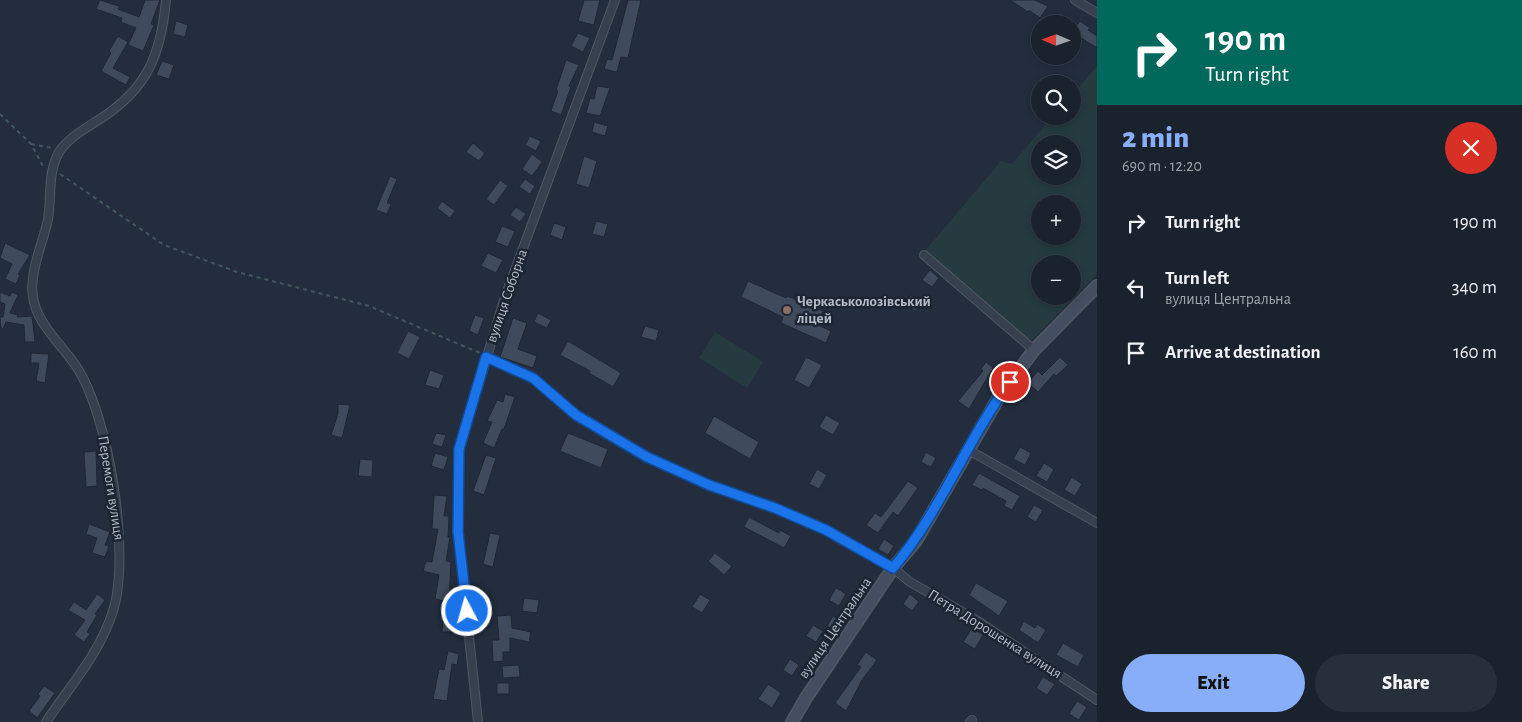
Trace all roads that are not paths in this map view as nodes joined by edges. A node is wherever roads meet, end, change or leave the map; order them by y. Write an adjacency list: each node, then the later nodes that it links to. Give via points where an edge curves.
1 (166, 0): 13 (street, Перемоги вулиця, via 159,39 148,72 137,89 60,150 52,168 48,221 33,278 33,302 38,316 86,385 106,443 121,561 119,587 108,625 90,660)
2 (614, 0): 8 (street, вулиця Соборна, via 536,210)
3 (1075, 0): 4 (street)
4 (1097, 13)
5 (924, 255): 7 (street)
6 (1095, 290): 7 (street, вулиця Центральна)
7 (1034, 350): 9 (street, вулиця Центральна, via 998,398)
8 (486, 357): 11 (street, Петра Дорошенка вулиця, via 533,378 576,415 647,457 709,485 826,530); 14 (street, вулиця Соборна, via 459,449 458,532)
9 (967, 449): 10 (street); 11 (street, вулиця Центральна, via 916,541)
10 (1097, 523)
11 (893, 568): 12 (street, Петра Дорошенка вулиця, via 910,582 973,618); 15 (street, вулиця Центральна)
12 (1097, 700)
13 (46, 722)
14 (478, 722)
15 (792, 722)

